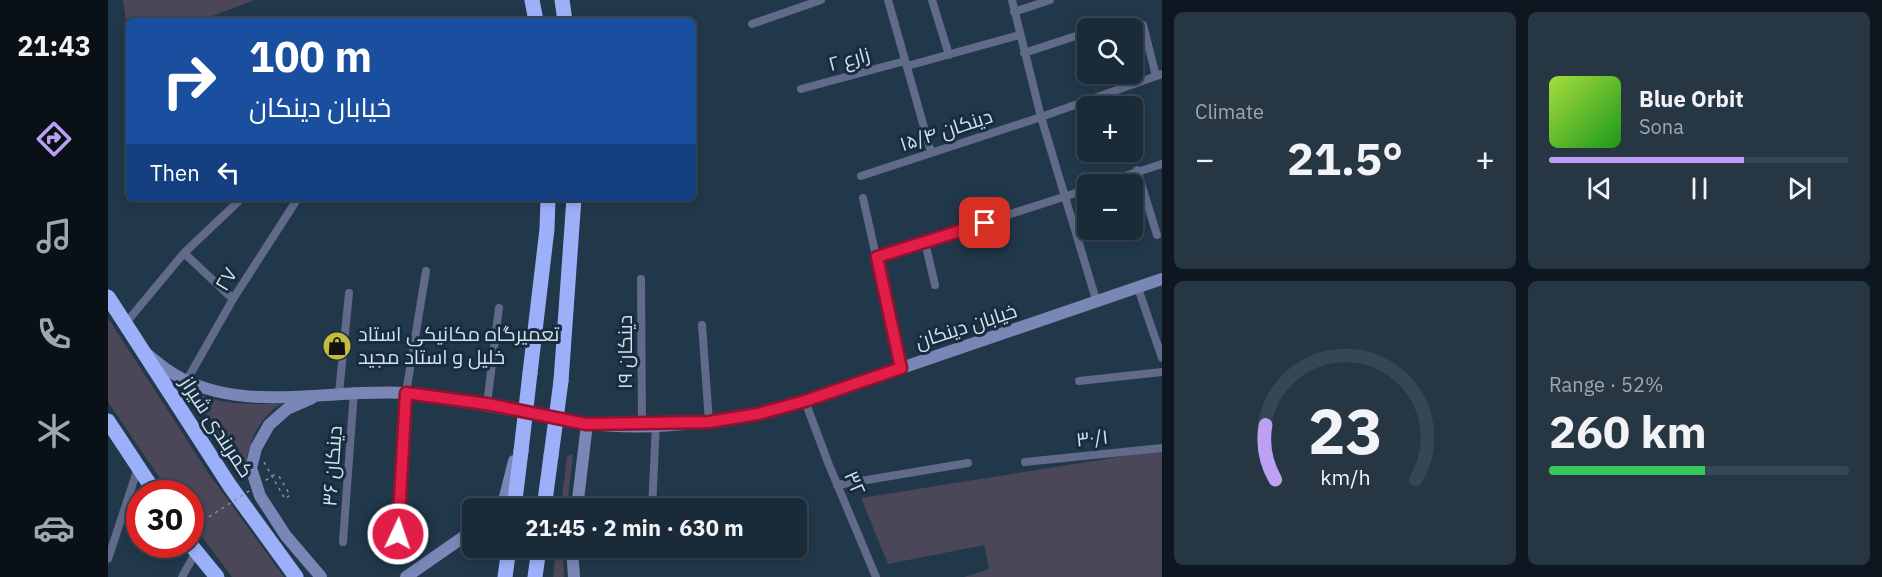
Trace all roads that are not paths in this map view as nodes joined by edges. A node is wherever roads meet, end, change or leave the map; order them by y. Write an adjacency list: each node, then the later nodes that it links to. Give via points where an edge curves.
1 (532, 0): 9 (highway)
2 (562, 0): 10 (highway)
3 (821, 0): 11 (street)
4 (888, 0): 17 (street)
5 (932, 0): 16 (street)
6 (1011, 0): 8 (street)
7 (1050, 0): 8 (street)
8 (1014, 12): 13 (street)
9 (535, 18)
10 (565, 18)
11 (752, 24)
12 (1143, 25): 18 (street)
13 (1019, 35): 15 (street); 16 (street, ۲ زارع)
14 (1077, 36): 15 (street)
15 (1024, 53): 20 (street)
16 (949, 55): 17 (street, ۲ زارع)
17 (906, 64): 19 (street, ۲ زارع); 21 (street)
18 (1159, 74): 20 (street, ۱۵/۴ دینکان)
19 (801, 89)
20 (1041, 117): 21 (street, ۱۵/۴ دینکان); 28 (street)
21 (931, 152): 25 (street, ۱۵/۴ دینکان)
22 (1162, 164): 23 (street)
23 (1137, 170): 24 (street); 33 (street)
24 (1126, 174)
25 (861, 176)
26 (1077, 194): 28 (street)
27 (863, 198): 36 (street)
28 (1064, 199): 34 (street); 45 (street)
29 (239, 201): 35 (street)
30 (296, 201): 44 (street, ۲۷)
31 (548, 201): 61 (highway, bridge)
32 (574, 201): 75 (highway, bridge, via 561,381)
33 (1157, 235)
34 (925, 242): 36 (street); 40 (street)
35 (184, 253): 44 (street); 47 (street)
36 (877, 257): 51 (street)
37 (426, 271): 57 (street)
38 (641, 279): 66 (street, ۱۹ دینکان)
39 (1162, 279): 41 (main road, خیابان دینکان)
40 (935, 285)
41 (1138, 288): 45 (main road, خیابان دینکان); 50 (street)
42 (349, 293): 56 (street)
43 (108, 297): 47 (highway, کمربندی شیراز)
44 (233, 299): 53 (street, ۲۷)
45 (1097, 303): 51 (main road, خیابان دینکان)
46 (499, 308): 60 (street)
47 (125, 324): 49 (highway, کمربندی شیراز)
48 (702, 326): 63 (street)
49 (141, 349): 53 (main road); 90 (highway, کمربندی شیراز, via 230,486)
50 (1162, 358)
51 (901, 368): 59 (main road, خیابان دینکان)
52 (1162, 372): 54 (street)
53 (187, 380): 58 (main road, via 234,395)
54 (1079, 381)
55 (354, 391): 56 (main road, خیابان دینکان); 57 (main road, خیابان دینکان); 79 (street, ۳۶ دینکان)
56 (339, 393): 58 (main road, خیابان دینکان)
57 (406, 393): 60 (main road, خیابان دینکان); 80 (street)
58 (318, 395): 91 (main road, via 287,409 269,425 256,448 251,468 260,496 286,536)
59 (805, 401): 63 (main road, خیابان دینکان); 72 (street, ۳۲)
60 (487, 404): 64 (main road, خیابان دینکان)
61 (525, 420): 73 (main road); 74 (highway, bridge)
62 (108, 421): 70 (highway)
63 (709, 422): 65 (main road, خیابان دینکان)
64 (586, 424): 66 (main road, خیابان دینکان); 76 (main road)
65 (656, 424): 66 (main road, خیابان دینکان); 77 (street)
66 (642, 425)
67 (1162, 448): 68 (street, ۳۰/۱)
68 (1025, 462)
69 (968, 463): 72 (street)
70 (138, 468): 71 (highway); 87 (street)
71 (146, 480)
72 (837, 485): 97 (street, ۳۲)
73 (504, 498)
74 (515, 498)
75 (545, 498)
76 (577, 498)
77 (652, 498)
78 (462, 538): 92 (main road)
79 (343, 542)
80 (396, 557)
81 (189, 558): 89 (street)
82 (201, 558): 88 (highway)
83 (508, 558): 93 (highway)
84 (538, 558): 94 (highway)
85 (540, 558): 95 (highway)
86 (573, 558): 96 (main road)
87 (108, 559)
88 (215, 576)
89 (182, 577)
90 (296, 577)
91 (321, 577)
92 (406, 577)
93 (505, 577)
94 (535, 577)
95 (541, 577)
96 (574, 577)
97 (876, 577)

